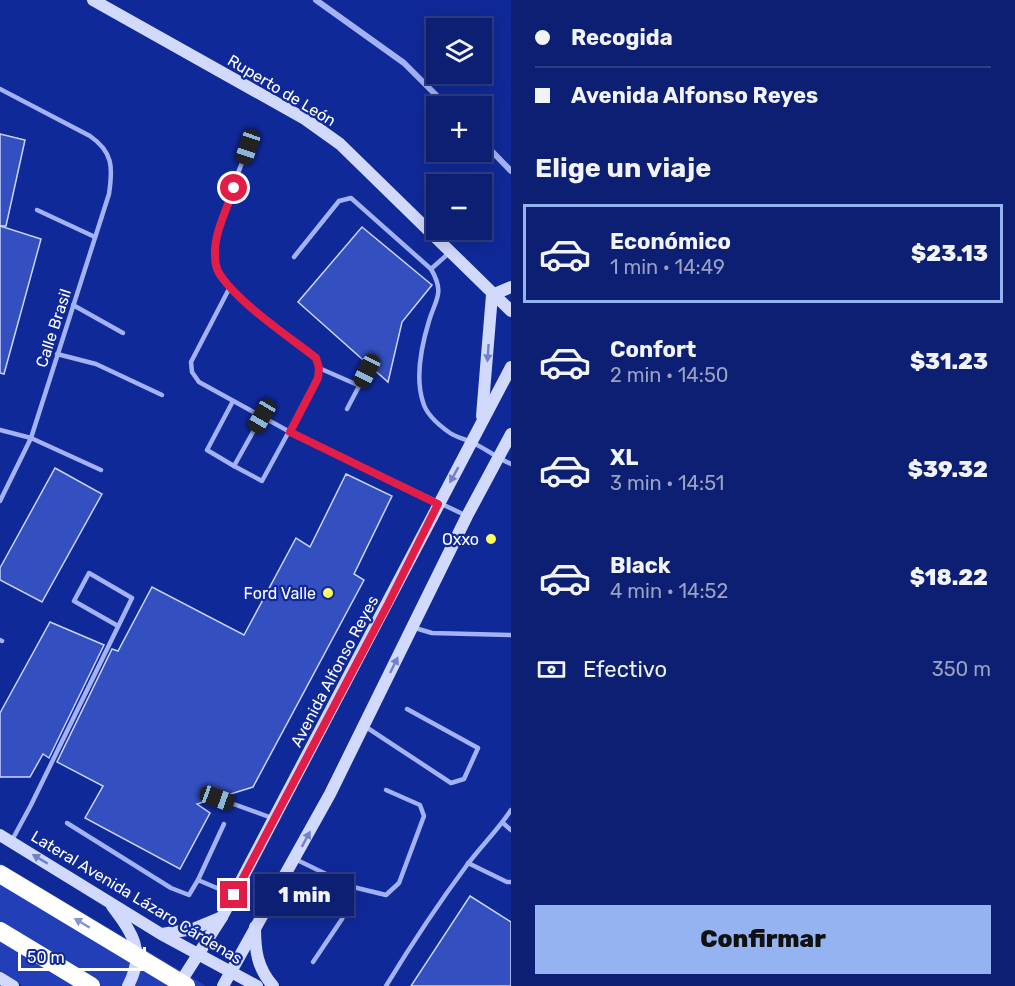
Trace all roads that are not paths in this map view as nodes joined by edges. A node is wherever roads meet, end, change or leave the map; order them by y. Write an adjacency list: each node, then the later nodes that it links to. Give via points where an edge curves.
1 (93, 0): 10 (main road, Ruperto de León, via 305,119 340,144)
2 (316, 0): 4 (street, via 404,63)
3 (0, 89): 9 (lane, Calle Brasil, via 102,144 110,158 112,175 110,194)
4 (437, 96)
5 (248, 147): 13 (lane, via 219,230 215,254 218,271)
6 (492, 151): 7 (street)
7 (511, 171)
8 (36, 210): 9 (lane)
9 (95, 237): 16 (lane, Calle Brasil)
10 (451, 252): 12 (lane); 15 (main road, Ruperto de León)
11 (294, 257): 12 (lane, via 339,201 351,198)
12 (431, 269): 33 (lane, via 438,282 439,296 429,321 422,359 423,405 451,434)
13 (230, 287): 21 (lane, via 316,358); 25 (lane, via 191,362 199,382)
14 (511, 287): 15 (main road)
15 (492, 295): 17 (main road, Ruperto de León); 28 (main road, one-way to 28)
16 (73, 305): 18 (lane); 19 (lane, Calle Brasil)
17 (511, 311)
18 (123, 333)
19 (57, 354): 24 (lane, via 96,363); 32 (lane, Calle Brasil)
20 (511, 367): 28 (main road, Avenida Alfonso Reyes)
21 (319, 368): 23 (lane); 30 (lane, via 318,378)
22 (367, 371): 23 (lane)
23 (360, 386): 26 (lane)
24 (162, 395)
25 (233, 401): 27 (lane); 36 (lane, via 207,450)
26 (347, 409)
27 (262, 416): 30 (lane); 36 (lane)
28 (481, 422): 33 (main road, Avenida Alfonso Reyes)
29 (0, 430): 32 (lane)
30 (290, 432): 36 (lane, via 262,482); 39 (lane)
31 (511, 434): 34 (main road)
32 (31, 438): 37 (lane); 38 (lane, Calle Brasil)
33 (473, 442): 34 (lane); 39 (main road, Avenida Alfonso Reyes, one-way to 39)
34 (497, 458): 35 (lane); 40 (main road)
35 (511, 464)
36 (234, 466)
37 (101, 470)
38 (0, 501)
39 (438, 504): 40 (lane); 49 (main road, Avenida Alfonso Reyes)
40 (467, 516): 42 (main road)
41 (118, 626): 41 (lane, via 132,598 90,573 74,601); 55 (lane)
42 (412, 627): 43 (lane, via 432,633); 45 (main road, one-way to 42)
43 (511, 635)
44 (408, 709): 45 (lane, via 478,748 464,779 451,783)
45 (364, 726): 56 (main road, one-way to 45)
46 (386, 790): 61 (lane, via 420,805 424,816 399,883 386,895)
47 (217, 798): 49 (lane)
48 (511, 810): 52 (lane)
49 (274, 818): 62 (main road, Avenida Alfonso Reyes)
50 (67, 823): 59 (lane, via 171,888 189,895)
51 (224, 824): 59 (lane)
52 (503, 824): 53 (lane); 57 (lane)
53 (511, 830)
54 (0, 835): 55 (main road, Lateral Avenida Lázaro Cárdenas)
55 (11, 842): 63 (main road, Lateral Avenida Lázaro Cárdenas, one-way to 55)
56 (295, 859): 61 (lane); 65 (main road)
57 (468, 863): 60 (lane); 80 (lane)
58 (0, 874): 76 (highway, one-way to 58, bridge)
59 (198, 879): 62 (lane)
60 (511, 882)
61 (352, 887): 69 (lane, via 342,919)
62 (234, 895): 64 (main road, Avenida Alfonso Reyes)
63 (109, 901): 67 (main road, Lateral Avenida Lázaro Cárdenas); 74 (main road, via 132,933 137,948 135,974)
64 (222, 917): 67 (main road); 68 (main road, Avenida Alfonso Reyes)
65 (255, 926): 70 (main road); 79 (main road, via 258,961)
66 (0, 931): 73 (highway)
67 (161, 934): 68 (main road, Lateral Avenida Lázaro Cárdenas)
68 (198, 954): 70 (main road, Lateral Avenida Lázaro Cárdenas); 75 (main road, Avenida Alfonso Reyes)
69 (313, 962)
70 (231, 972): 77 (main road); 78 (main road, Lateral Avenida Lázaro Cárdenas)
71 (0, 978): 72 (main road)
72 (13, 986)
73 (92, 986)
74 (128, 986)
75 (178, 986)
76 (186, 986)
77 (224, 986)
78 (257, 986)
79 (273, 986)
80 (386, 986)

